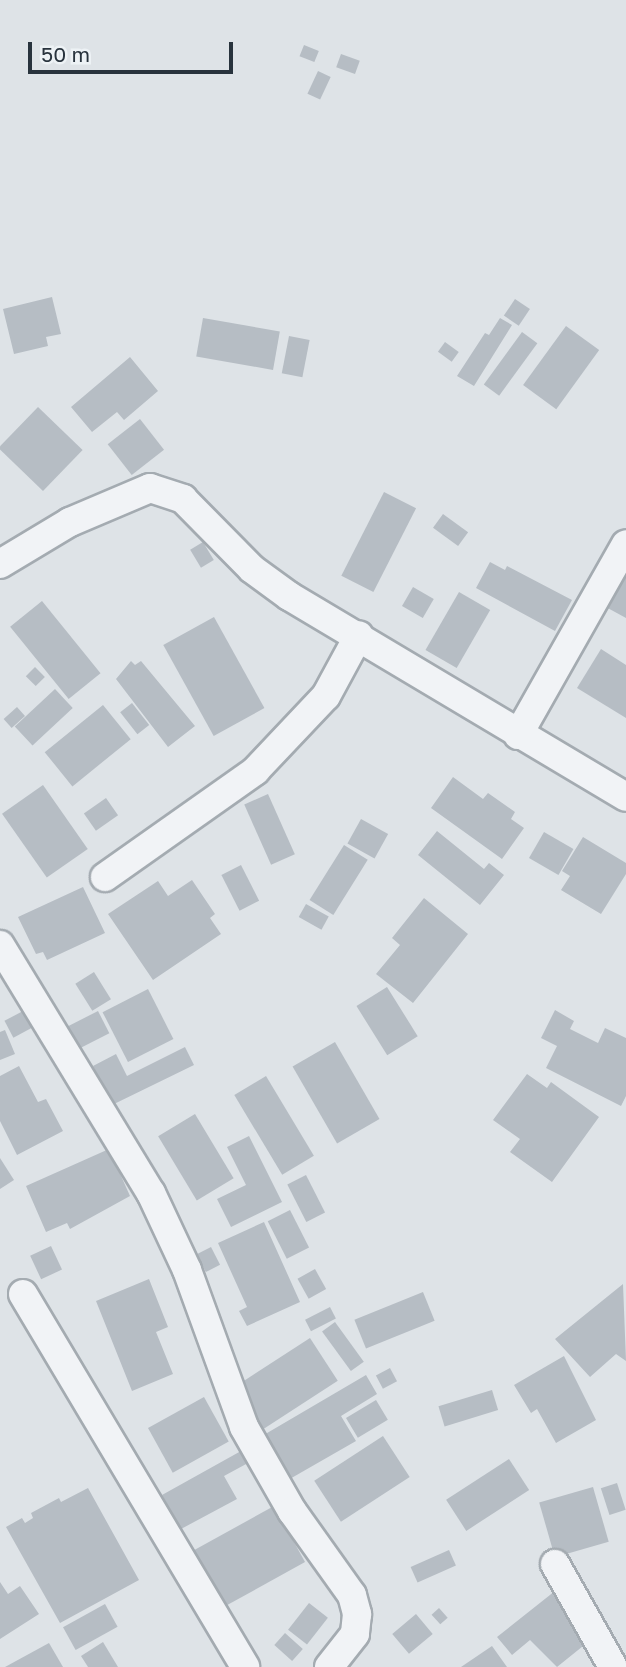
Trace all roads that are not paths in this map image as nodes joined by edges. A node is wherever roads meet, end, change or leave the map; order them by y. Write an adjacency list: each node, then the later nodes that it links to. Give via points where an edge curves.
1 (626, 544): 4 (street)
2 (0, 564): 3 (street, via 70,522 150,488 183,499 252,569 289,596)
3 (359, 635): 4 (street); 6 (street, via 326,696 255,771)
4 (519, 735): 5 (street)
5 (626, 797)
6 (105, 877)
7 (0, 945): 11 (street, via 151,1193 187,1269 244,1427 292,1511 352,1595 357,1614 355,1634)
8 (23, 1294): 10 (street)
9 (555, 1564): 12 (street)
10 (245, 1667)
11 (330, 1667)
12 (613, 1667)

